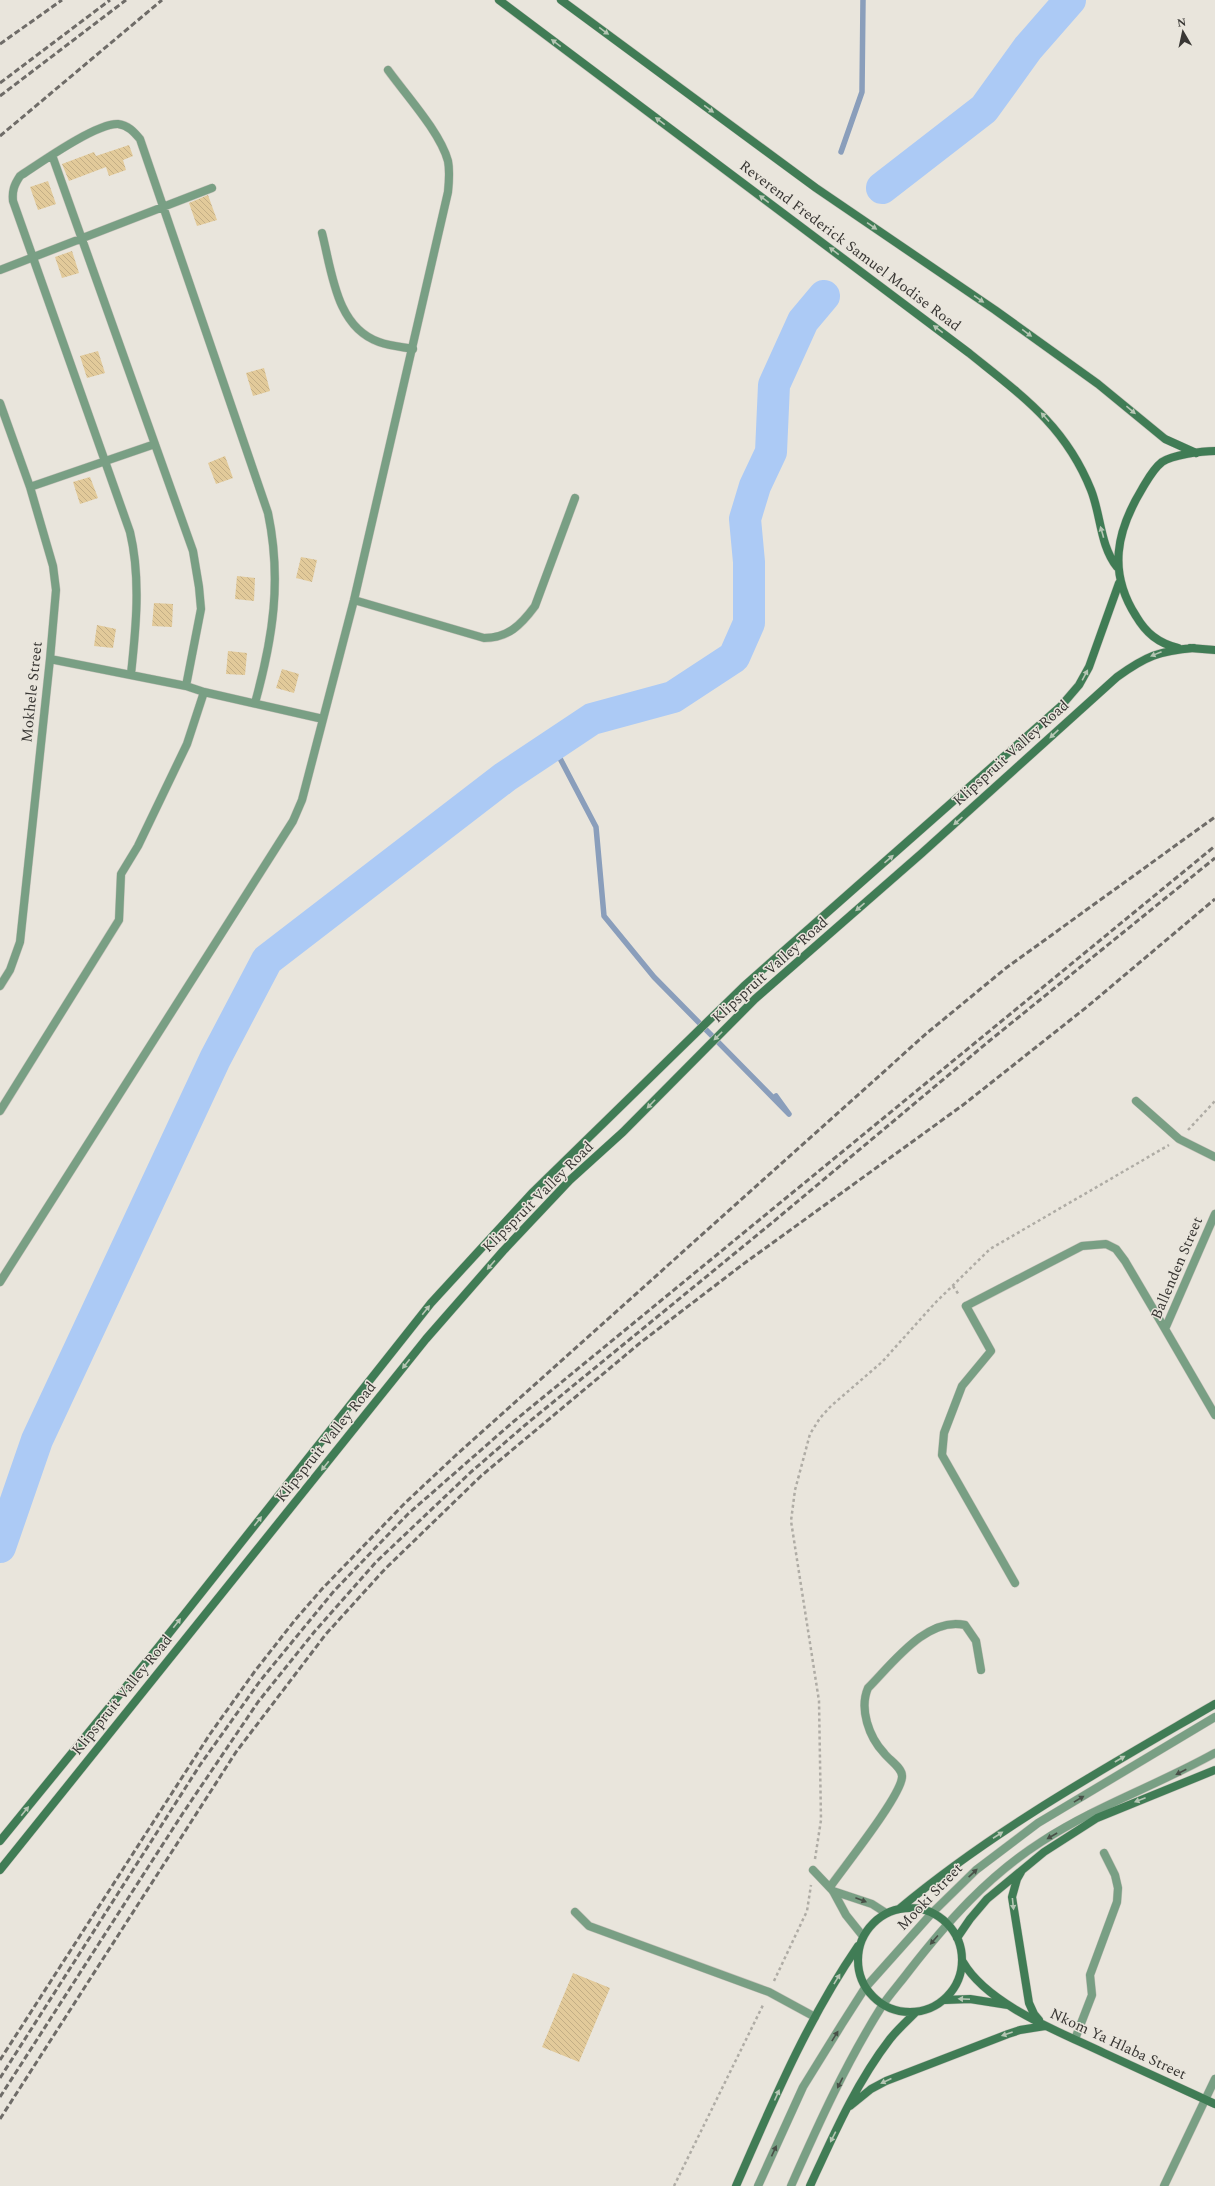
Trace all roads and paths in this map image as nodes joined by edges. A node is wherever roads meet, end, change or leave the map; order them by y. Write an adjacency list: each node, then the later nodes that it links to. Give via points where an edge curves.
1 (499, 0): 19 (main road, Reverend Frederick Samuel Modise Road, one-way to 1, via 1108,552 1091,490 1060,433 1036,407 969,353)
2 (561, 0): 15 (main road, Reverend Frederick Samuel Modise Road, one-way to 15, via 816,188 996,310 1098,384 1165,439)
3 (388, 70): 11 (street, via 435,135 449,166 448,192)
4 (52, 155): 6 (street, via 100,128 118,124 130,128 140,139); 8 (street); 9 (street, via 20,176 14,185 13,201)
5 (212, 188): 6 (street)
6 (162, 207): 8 (street); 28 (street, via 259,483 274,542 276,600 263,675)
7 (322, 233): 11 (street, via 341,307 356,328 379,342)
8 (82, 238): 9 (street); 13 (street)
9 (33, 257): 10 (street); 16 (street)
10 (0, 270)
11 (413, 349): 21 (street)
12 (0, 403): 17 (street, Mokhele Street)
13 (155, 444): 16 (street); 26 (street, via 193,551 199,587 201,609)
14 (1215, 451): 15 (main road)
15 (1196, 453): 19 (main road, via 1170,458 1154,470 1133,504 1124,527)
16 (105, 461): 17 (street); 25 (street, via 130,532 135,560 135,637)
17 (30, 487): 24 (street, Mokhele Street, via 55,574)
18 (575, 498): 21 (street, via 535,606 511,632 498,637 484,638)
19 (1117, 567): 20 (main road)
20 (1120, 583): 22 (main road, via 1133,612 1151,636 1170,646); 46 (main road, Klipspruit Valley Road, one-way to 20, via 160,1645 431,1303 533,1192 744,986 1061,706 1079,685 1089,667)
21 (354, 600): 29 (street)
22 (1194, 648): 23 (main road); 49 (main road, Klipspruit Valley Road, one-way to 49, via 1154,655 1117,677 756,999 624,1132 555,1197 503,1251 426,1339)
23 (1215, 650)
24 (50, 659): 25 (street); 30 (street, Mokhele Street, via 20,942 10,970)
25 (131, 674): 26 (street)
26 (186, 686): 27 (street)
27 (204, 692): 28 (street); 33 (street, via 187,744 138,846 121,874 119,920)
28 (255, 703): 29 (street)
29 (323, 719): 37 (street, via 302,800 293,821)
30 (0, 986)
31 (1136, 1101): 34 (street)
32 (1215, 1101): 34 (path)
33 (0, 1111)
34 (1179, 1138): 35 (street); 50 (path, via 990,1249 930,1308 882,1362 831,1406 810,1434 795,1490 791,1521 819,1701 821,1820)
35 (1215, 1157)
36 (1215, 1214): 38 (street, Ballenden Street)
37 (0, 1282)
38 (1164, 1329): 39 (street, Ballenden Street); 40 (street, via 1125,1261 1116,1248 1106,1244 1082,1246 966,1306 991,1350 962,1386 944,1433 942,1455)
39 (1215, 1415)
40 (1015, 1583)
41 (982, 1670): 51 (street, via 976,1641 965,1625 943,1625 920,1636 868,1688 864,1697 868,1726 873,1740 899,1768 902,1780 891,1801)
42 (1215, 1704): 52 (main road, Mooki Street, one-way to 42, via 940,1874 1060,1795)
43 (1215, 1717): 55 (street, Mooki Street, one-way to 43, via 976,1870 1038,1823)
44 (1215, 1753): 56 (street, Mooki Street, one-way to 56, via 1041,1842 983,1887 959,1909)
45 (1215, 1770): 48 (main road, one-way to 48, via 1097,1818)
46 (0, 1841)
47 (1104, 1853): 69 (street, via 1115,1874 1117,1902 1090,1975 1092,1995)
48 (1023, 1868): 58 (main road, via 988,1899 970,1919); 68 (main road, one-way to 68, via 1013,1889 1013,1910 1029,2003 1034,2014)
49 (0, 1870)
50 (813, 1870): 51 (street); 62 (path, via 807,1911)
51 (831, 1889): 54 (street, one-way to 54, via 872,1904); 57 (street, via 846,1915)
52 (899, 1909): 54 (main road); 55 (main road, via 921,1909)
53 (575, 1912): 62 (street, via 589,1926)
54 (886, 1913): 57 (main road)
55 (932, 1913): 56 (main road); 61 (street, Mooki Street)
56 (948, 1924): 58 (main road); 64 (street, Mooki Street, one-way to 64)
57 (862, 1935): 59 (main road)
58 (958, 1938): 60 (main road)
59 (860, 1944): 61 (main road, via 858,1966); 67 (main road, one-way to 59)
60 (963, 1962): 63 (main road, via 954,1989); 65 (main road, Nkom Ya Hlaba Street, via 970,1974 980,1983)
61 (865, 1988): 64 (main road); 76 (street, Mooki Street, one-way to 61, via 804,2087)
62 (769, 1992): 67 (street); 74 (path)
63 (945, 2000): 65 (main road, Nkom Ya Hlaba Street, one-way to 63, via 970,1999); 66 (main road, via 931,2008)
64 (883, 2005): 66 (main road, via 893,2010); 77 (street, Mooki Street, one-way to 77, via 854,2055)
65 (1011, 2005): 68 (main road, Nkom Ya Hlaba Street)
66 (916, 2012): 73 (main road, via 891,2038 869,2069)
67 (816, 2017): 75 (main road, one-way to 67)
68 (1045, 2026): 69 (main road, Nkom Ya Hlaba Street); 73 (main road, one-way to 73, via 1020,2030 993,2039 886,2081)
69 (1075, 2039): 71 (main road, Nkom Ya Hlaba Street)
70 (1215, 2079): 71 (street)
71 (1206, 2100): 72 (main road, Nkom Ya Hlaba Street); 79 (street)
72 (1215, 2104)
73 (850, 2106): 78 (main road, one-way to 78)
74 (674, 2186)
75 (736, 2186)
76 (758, 2186)
77 (790, 2186)
78 (810, 2186)
79 (1164, 2186)

